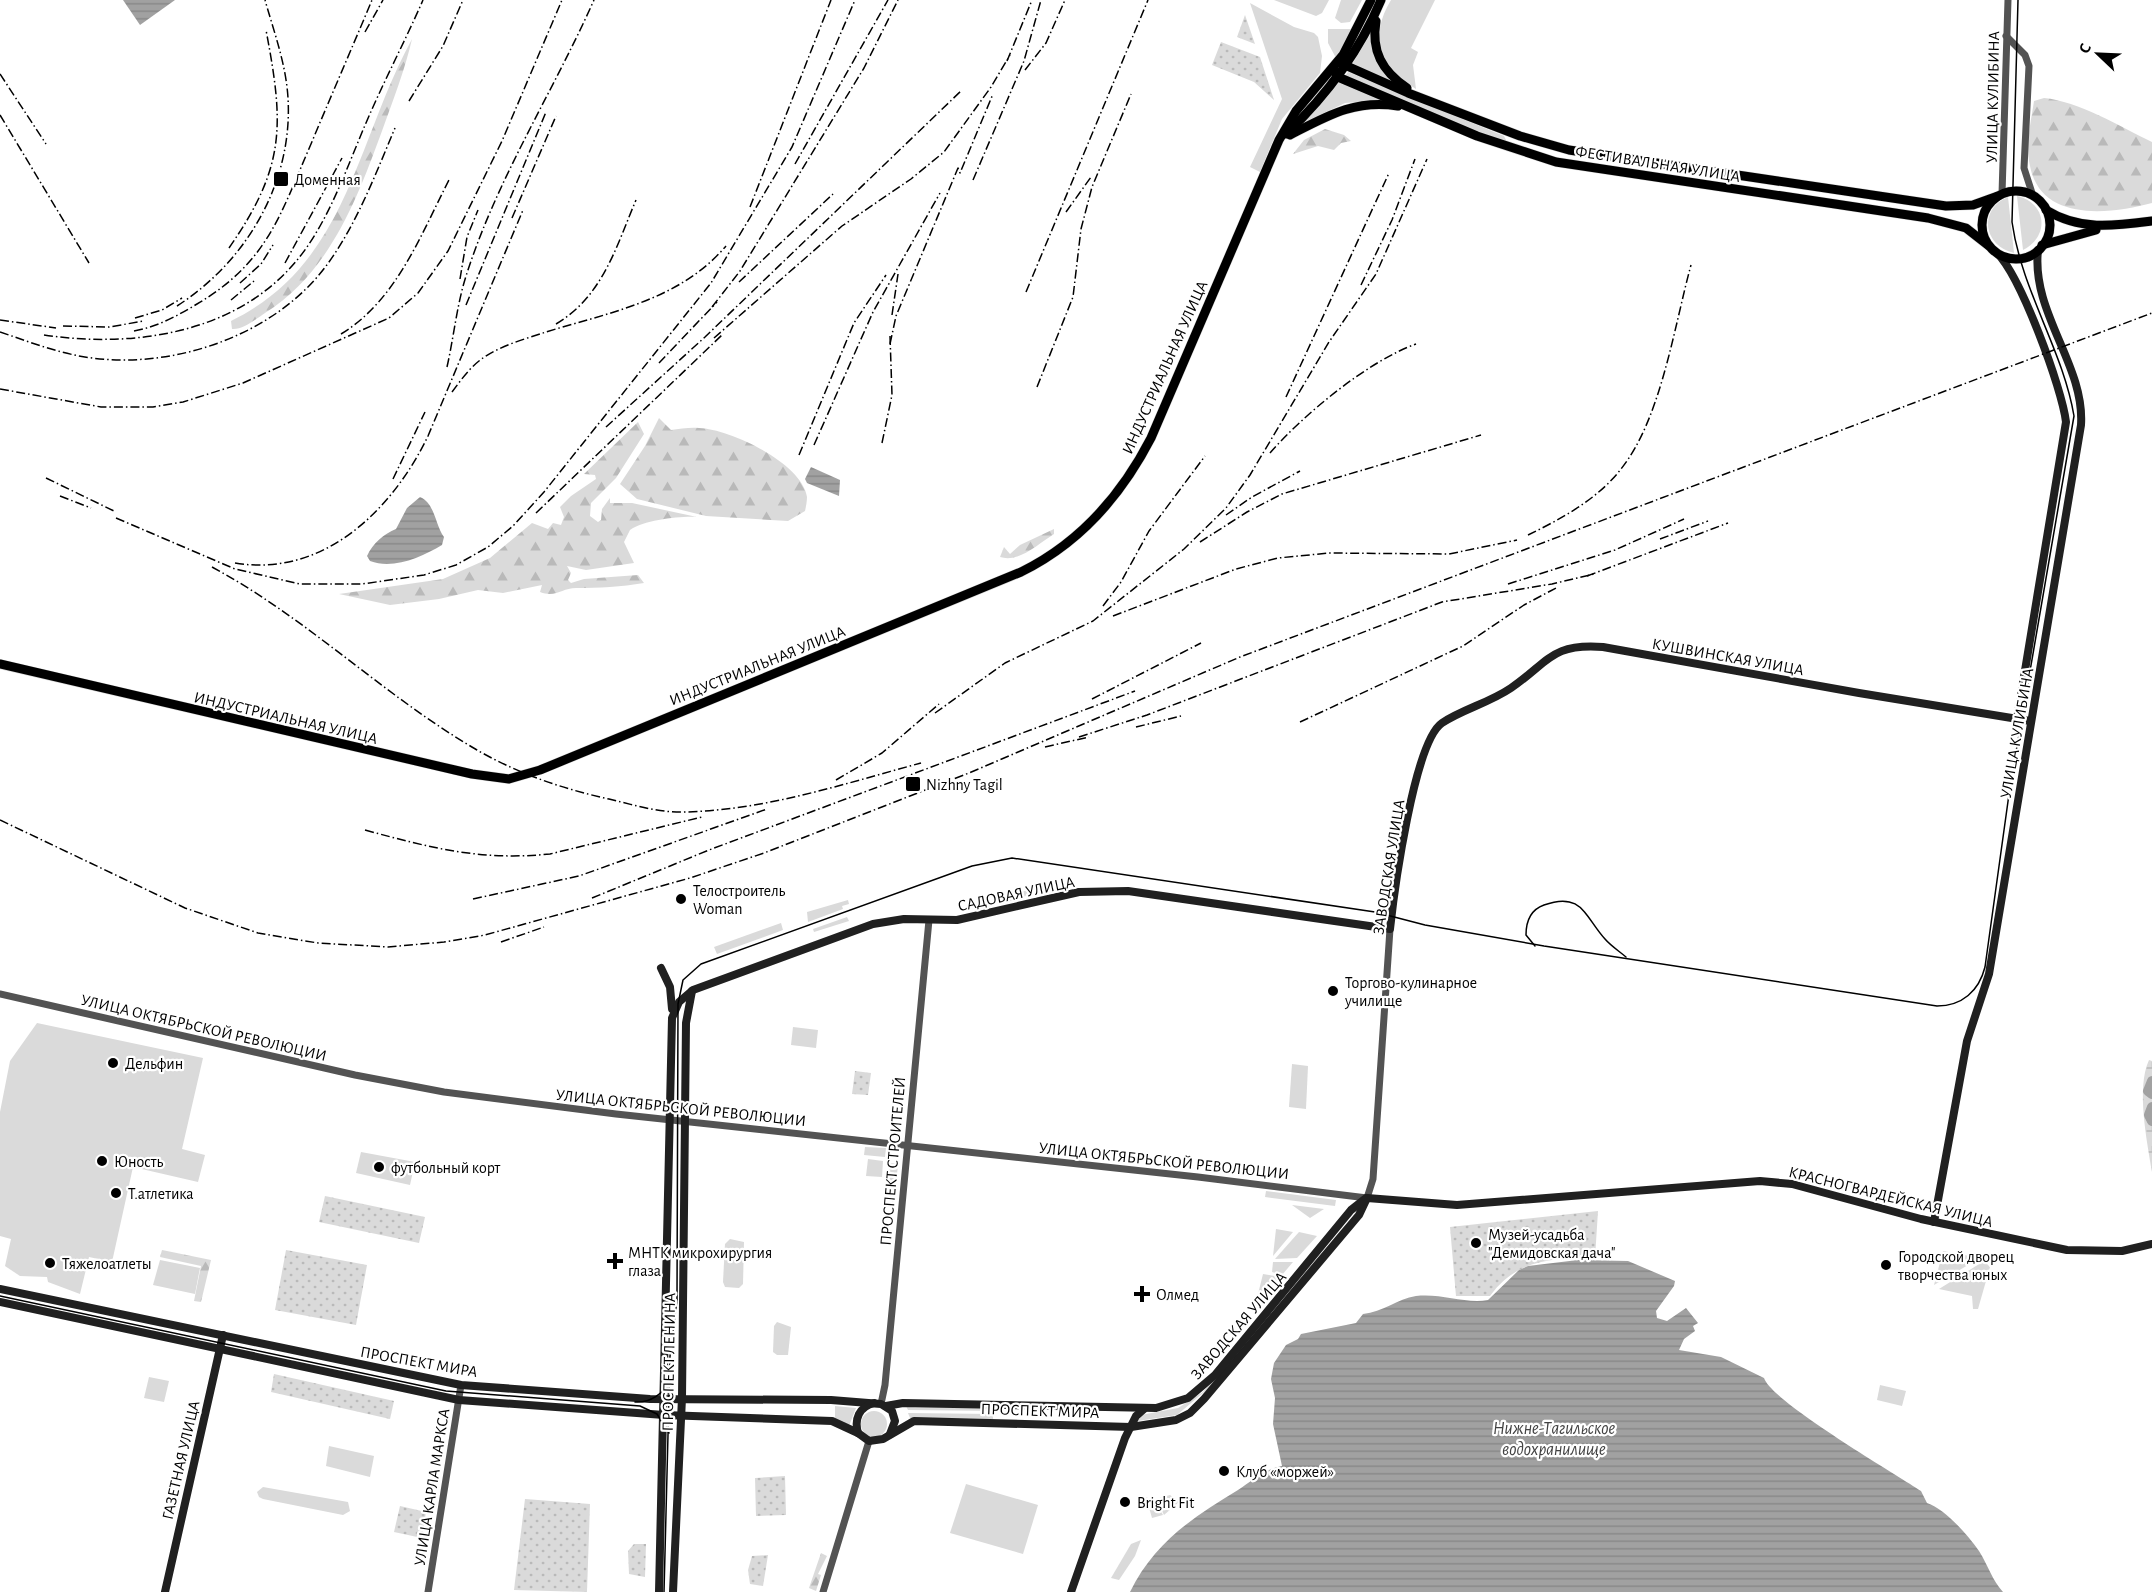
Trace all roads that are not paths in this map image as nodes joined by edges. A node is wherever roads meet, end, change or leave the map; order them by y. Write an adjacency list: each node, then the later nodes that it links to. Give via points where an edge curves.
1 (2008, 0): 3 (street, УЛИЦА КУЛИБИНА)
2 (1377, 1): 4 (main road, ИНДУСТРИАЛЬНАЯ УЛИЦА); 5 (main road, via 1374,37 1381,63 1394,79)
3 (2006, 36): 12 (street, УЛИЦА КУЛИБИНА); 13 (street, via 2025,55 2029,66 2024,168)
4 (1338, 69): 5 (main road); 6 (main road, ФЕСТИВАЛЬНАЯ УЛИЦА); 8 (main road, ИНДУСТРИАЛЬНАЯ УЛИЦА, via 1296,111)
5 (1419, 96): 7 (main road, ФЕСТИВАЛЬНАЯ УЛИЦА)
6 (1419, 111): 8 (main road, via 1382,103 1356,105 1342,108); 9 (main road, ФЕСТИВАЛЬНАЯ УЛИЦА)
7 (1520, 136): 9 (main road); 10 (main road, ФЕСТИВАЛЬНАЯ УЛИЦА, via 1569,150)
8 (1280, 140): 20 (main road, ИНДУСТРИАЛЬНАЯ УЛИЦА, via 1151,438 1129,478 1102,512 1064,546 1034,566 970,595 540,770 509,779 341,745)
9 (1516, 150): 11 (main road, ФЕСТИВАЛЬНАЯ УЛИЦА, via 1556,162)
10 (1638, 160): 11 (main road); 12 (main road, ФЕСТИВАЛЬНАЯ УЛИЦА, via 1946,206 1972,205)
11 (1635, 174): 17 (main road, ФЕСТИВАЛЬНАЯ УЛИЦА, via 1946,222 1966,228)
12 (2000, 195): 13 (main road, via 2016,191); 17 (main road, via 1986,209 1982,220)
13 (2033, 196): 14 (main road)
14 (2046, 210): 16 (main road, via 2078,224); 18 (main road, via 2049,228)
15 (2152, 221): 16 (main road)
16 (2116, 225): 18 (main road)
17 (1989, 246): 19 (main road)
18 (2040, 248): 19 (main road, via 2019,258); 22 (main road, УЛИЦА КУЛИБИНА, via 2038,284 2082,413)
19 (1997, 253): 21 (main road, УЛИЦА КУЛИБИНА, via 2018,282 2062,399 2066,422)
20 (0, 664)
21 (2017, 719): 22 (main road, КУШВИНСКАЯ УЛИЦА); 23 (main road, КУШВИНСКАЯ УЛИЦА, via 1582,646 1553,654 1490,702)
22 (2030, 721): 34 (main road, УЛИЦА КУЛИБИНА, via 1989,974 1967,1041)
23 (1440, 724): 25 (main road, ЗАВОДСКАЯ УЛИЦА, via 1422,755)
24 (929, 920): 25 (main road, САДОВАЯ УЛИЦА, via 957,920 1079,892 1128,891); 27 (main road, САДОВАЯ УЛИЦА, via 873,924); 32 (street, ПРОСПЕКТ СТРОИТЕЛЕЙ)
25 (1390, 929): 33 (street, ЗАВОДСКАЯ УЛИЦА, via 1373,1179)
26 (662, 968): 29 (main road, ПРОСПЕКТ ЛЕНИНА, via 672,995)
27 (693, 990): 29 (main road, via 679,1002); 31 (main road, ПРОСПЕКТ ЛЕНИНА, via 686,1016)
28 (0, 994): 30 (street, УЛИЦА ОКТЯБРЬСКОЙ РЕВОЛЮЦИИ, via 444,1092)
29 (672, 1018): 30 (main road, ПРОСПЕКТ ЛЕНИНА)
30 (671, 1120): 31 (street, УЛИЦА ОКТЯБРЬСКОЙ РЕВОЛЮЦИИ); 42 (main road, ПРОСПЕКТ ЛЕНИНА)
31 (685, 1121): 32 (street, УЛИЦА ОКТЯБРЬСКОЙ РЕВОЛЮЦИИ); 41 (main road, ПРОСПЕКТ ЛЕНИНА)
32 (906, 1145): 33 (street, УЛИЦА ОКТЯБРЬСКОЙ РЕВОЛЮЦИИ); 44 (street, ПРОСПЕКТ СТРОИТЕЛЕЙ)
33 (1367, 1198): 34 (main road, КРАСНОГВАРДЕЙСКАЯ УЛИЦА, via 1442,1205 1760,1181 1792,1184); 45 (main road, ЗАВОДСКАЯ УЛИЦА, via 1351,1210 1215,1375 1188,1398); 47 (main road, ЗАВОДСКАЯ УЛИЦА, via 1359,1215)
34 (1934, 1222): 35 (main road, КРАСНОГВАРДЕЙСКАЯ УЛИЦА, via 2067,1250 2122,1251)
35 (2152, 1244)
36 (0, 1289): 38 (main road, ПРОСПЕКТ МИРА)
37 (0, 1302): 39 (main road, ПРОСПЕКТ МИРА)
38 (223, 1335): 39 (main road, ГАЗЕТНАЯ УЛИЦА); 40 (main road, ПРОСПЕКТ МИРА)
39 (219, 1349): 43 (main road, ПРОСПЕКТ МИРА); 54 (main road, ГАЗЕТНАЯ УЛИЦА)
40 (461, 1385): 42 (main road, ПРОСПЕКТ МИРА); 43 (street, УЛИЦА КАРЛА МАРКСА)
41 (682, 1398): 42 (main road, ПРОСПЕКТ МИРА); 44 (main road, ПРОСПЕКТ МИРА); 49 (main road, ПРОСПЕКТ ЛЕНИНА)
42 (665, 1399): 48 (main road, ПРОСПЕКТ ЛЕНИНА)
43 (459, 1400): 48 (main road, ПРОСПЕКТ МИРА); 55 (street, УЛИЦА КАРЛА МАРКСА)
44 (881, 1404): 46 (main road, ПРОСПЕКТ МИРА); 51 (main road, via 863,1408 859,1413); 52 (main road, via 892,1411 895,1421)
45 (1170, 1406): 46 (main road, ПРОСПЕКТ МИРА)
46 (1146, 1408): 50 (main road)
47 (1190, 1413): 50 (main road, ПРОСПЕКТ МИРА, via 1171,1421)
48 (664, 1415): 49 (main road, ПРОСПЕКТ МИРА); 56 (main road, ПРОСПЕКТ ЛЕНИНА)
49 (681, 1415): 51 (main road, ПРОСПЕКТ МИРА, via 832,1421); 57 (main road, ПРОСПЕКТ ЛЕНИНА)
50 (1131, 1427): 52 (main road, ПРОСПЕКТ МИРА, via 919,1420); 59 (main road)
51 (858, 1433): 53 (main road)
52 (890, 1434): 53 (main road, via 876,1442)
53 (869, 1441): 58 (street)
54 (165, 1592)
55 (428, 1592)
56 (659, 1592)
57 (673, 1592)
58 (823, 1592)
59 (1071, 1592)

